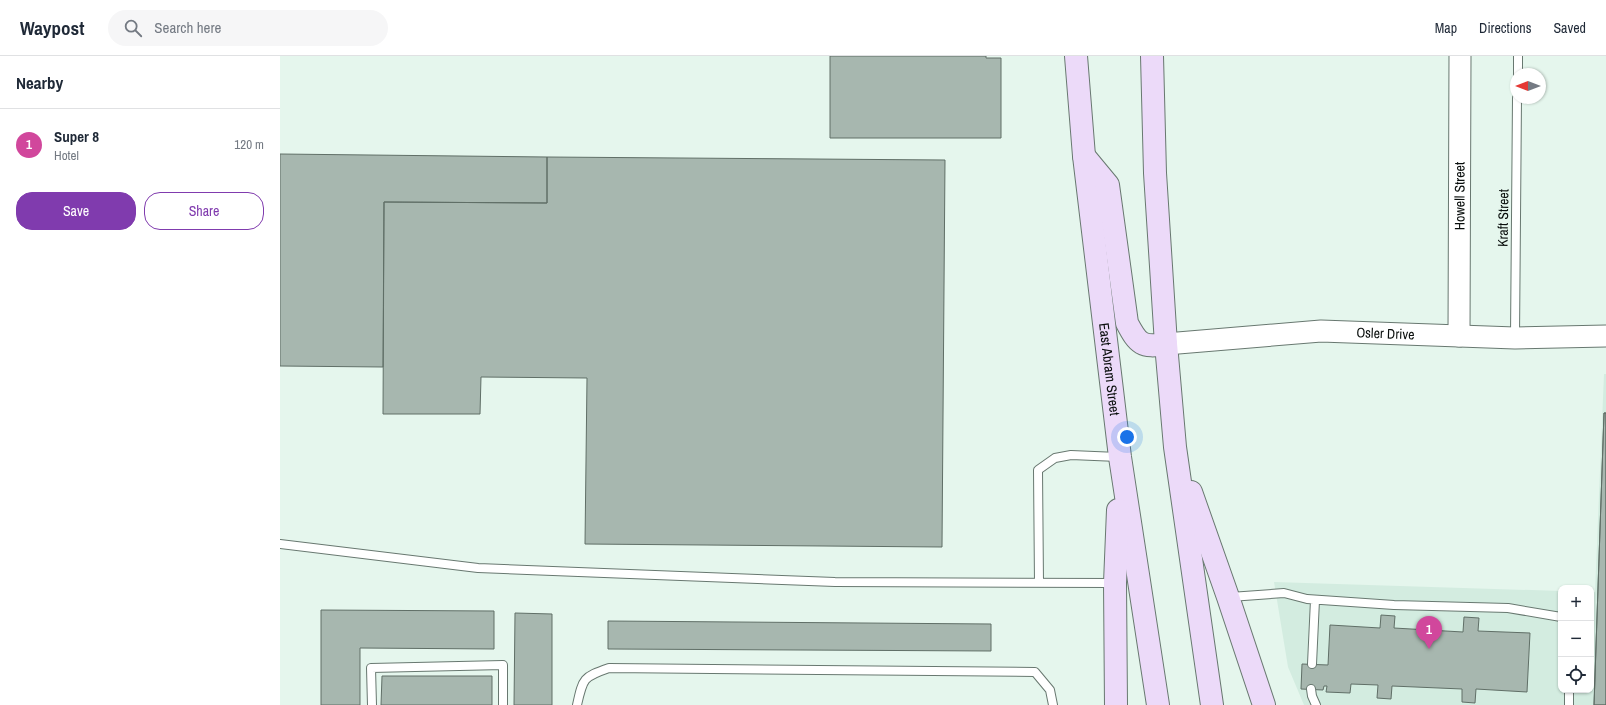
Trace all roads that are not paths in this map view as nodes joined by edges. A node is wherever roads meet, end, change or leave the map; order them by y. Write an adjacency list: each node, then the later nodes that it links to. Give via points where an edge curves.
1 (1076, 56): 7 (main road, East Abram Street)
2 (1152, 56): 11 (main road, via 1154,174)
3 (1460, 56): 8 (street, Howell Street)
4 (1518, 56): 5 (lane)
5 (1518, 68)
6 (1517, 104): 10 (lane, Kraft Street)
7 (1084, 156): 11 (main road, via 1108,185 1127,323 1136,340 1151,347); 13 (main road, East Abram Street)
8 (1459, 336): 10 (street, Osler Drive); 11 (street, Osler Drive, via 1321,331)
9 (1606, 336): 10 (street, Osler Drive)
10 (1515, 338)
11 (1166, 344): 12 (main road)
12 (1175, 447): 17 (main road); 29 (main road)
13 (1120, 457): 15 (lane, via 1070,455 1055,458 1038,470); 16 (main road); 28 (main road, East Abram Street)
14 (280, 544): 15 (lane, via 478,568 835,582)
15 (1040, 583): 16 (lane)
16 (1116, 583): 27 (main road)
17 (1228, 597): 18 (lane, via 1284,593); 30 (main road)
18 (1315, 600): 19 (lane, via 1394,606 1508,608); 20 (lane)
19 (1558, 616)
20 (1312, 664)
21 (1311, 689): 31 (lane)
22 (1570, 693): 32 (lane)
23 (372, 705): 24 (lane, via 371,668 503,665)
24 (503, 705)
25 (577, 705): 26 (lane, via 582,685 589,674 609,668 1035,672 1050,690)
26 (1053, 705)
27 (1116, 705)
28 (1158, 705)
29 (1212, 705)
30 (1264, 705)
31 (1316, 705)
32 (1569, 705)

